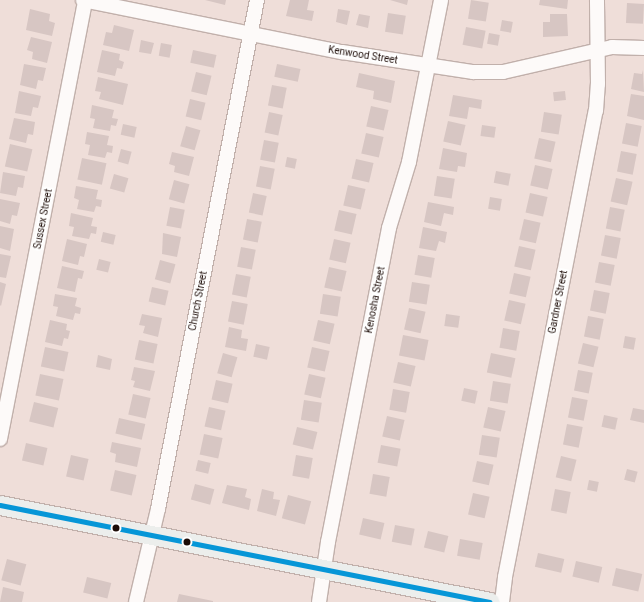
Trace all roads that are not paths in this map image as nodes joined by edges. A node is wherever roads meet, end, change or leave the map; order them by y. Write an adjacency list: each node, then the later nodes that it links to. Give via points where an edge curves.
1 (84, 0): 5 (street, Kenwood Street); 9 (street, Sussex Street)
2 (257, 0): 5 (street, Church Street)
3 (441, 0): 8 (street, Kenosha Street)
4 (597, 0): 7 (street, Gardner Street)
5 (250, 33): 8 (street, Kenwood Street, via 342,52); 11 (street, Church Street)
6 (644, 48): 7 (street, Kenwood Street, via 619,46)
7 (597, 49): 8 (street, Kenwood Street, via 494,73); 16 (street, Gardner Street, via 596,111)
8 (428, 65): 12 (street, Kenosha Street, via 409,162 389,228 328,542)
9 (0, 439)
10 (0, 505): 11 (main road)
11 (153, 535): 12 (main road); 13 (street, Church Street, via 142,568)
12 (325, 569): 14 (street, Kenosha Street); 15 (main road)
13 (136, 602)
14 (319, 602)
15 (489, 602)
16 (502, 602)

